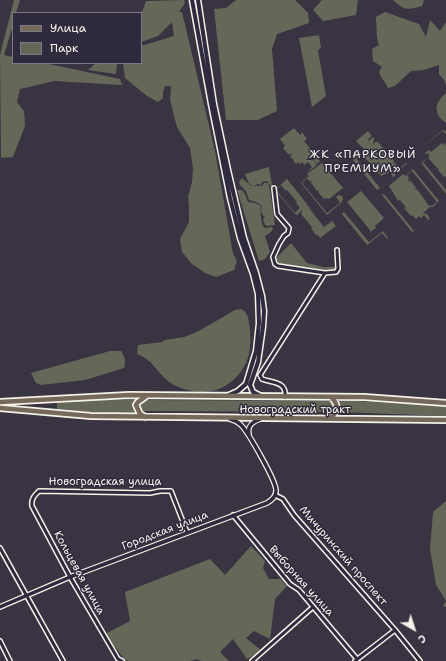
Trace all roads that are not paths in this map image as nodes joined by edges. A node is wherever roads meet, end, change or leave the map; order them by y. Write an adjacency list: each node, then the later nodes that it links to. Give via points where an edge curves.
1 (192, 0): 7 (main road, via 230,198 258,294 256,351 246,382 238,391)
2 (198, 0): 8 (main road, via 214,104 228,170 244,238 262,296 264,311 261,346 250,386 252,392)
3 (274, 188): 5 (street, via 278,214 289,228 273,257 275,264)
4 (337, 250): 5 (street, via 338,270)
5 (325, 273): 9 (street, via 260,375 262,379 281,385 285,390)
6 (147, 396): 7 (main road); 11 (main road); 14 (main road, via 141,398 136,406)
7 (226, 396): 8 (main road)
8 (262, 396): 9 (main road)
9 (285, 396): 10 (main road)
10 (331, 397): 12 (main road); 16 (main road, via 338,410)
11 (0, 402)
12 (446, 403)
13 (0, 408): 14 (main road, Новоградский тракт, via 90,416)
14 (145, 417): 15 (main road, Новоградский тракт)
15 (228, 418): 17 (main road, Новоградский тракт); 19 (street, via 241,425)
16 (330, 418): 17 (main road, Новоградский тракт); 18 (main road, Новоградский тракт)
17 (261, 419): 19 (street, via 249,427)
18 (446, 420)
19 (250, 437): 21 (street, via 276,485)
20 (39, 491): 23 (street, Новоградская улица, via 171,491); 25 (street, Кольцевая улица, via 34,495 32,506)
21 (275, 495): 22 (street, Городская улица, via 267,503); 29 (street, Мичуринский проспект, via 283,499)
22 (233, 515): 23 (street, Городская улица); 28 (street, Выборная улица, via 290,584 299,590)
23 (188, 532): 25 (street, Городская улица)
24 (0, 548): 26 (street)
25 (70, 578): 26 (street, Городская улица); 31 (street, Кольцевая улица)
26 (26, 596): 27 (street, Городская улица); 34 (street)
27 (0, 607)
28 (313, 607): 32 (street, Выборная улица); 36 (street)
29 (395, 630): 32 (street); 37 (street, Мичуринский проспект)
30 (0, 641): 33 (street)
31 (117, 660): 35 (street, Кольцевая улица)
32 (356, 660)
33 (10, 661)
34 (63, 661)
35 (122, 661)
36 (252, 661)
37 (420, 661)

